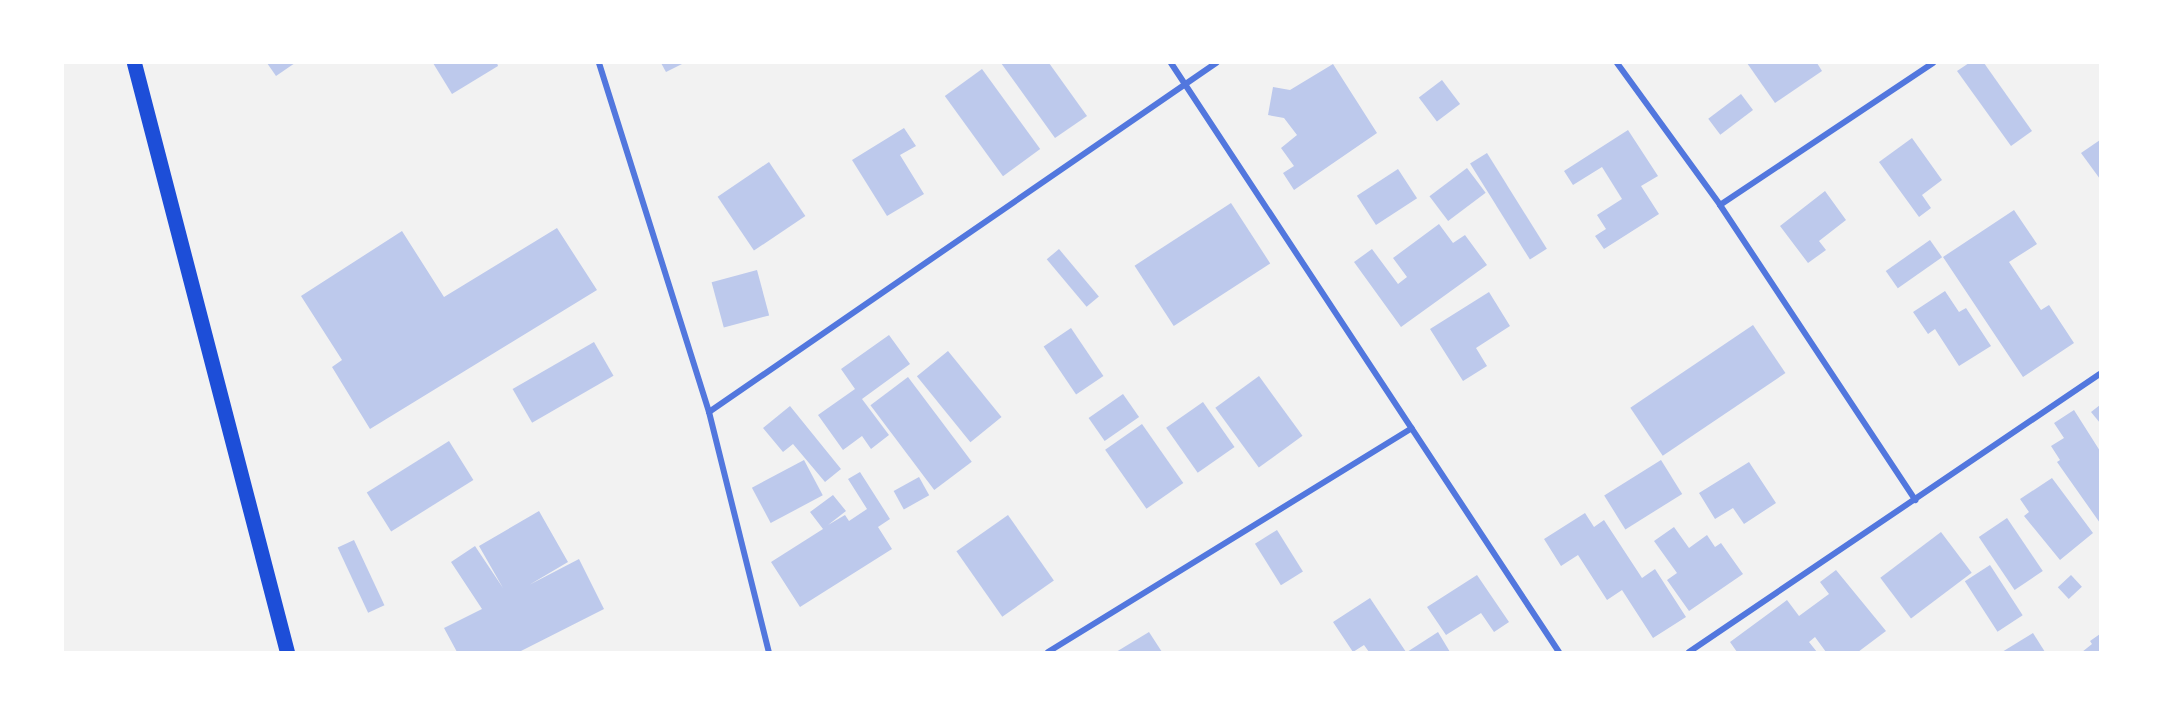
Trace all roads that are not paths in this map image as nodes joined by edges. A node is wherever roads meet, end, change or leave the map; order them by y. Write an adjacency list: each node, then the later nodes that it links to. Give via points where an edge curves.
1 (134, 63): 13 (main road)
2 (599, 63): 10 (street)
3 (1172, 63): 7 (street)
4 (1216, 63): 7 (street)
5 (1617, 63): 8 (street)
6 (1933, 63): 8 (street)
7 (1184, 82): 10 (street); 11 (street)
8 (1720, 206): 12 (street)
9 (2100, 374): 12 (street)
10 (709, 412): 14 (street)
11 (1412, 428): 15 (street); 16 (street)
12 (1915, 500): 17 (street)
13 (287, 652)
14 (769, 652)
15 (1048, 652)
16 (1559, 652)
17 (1689, 652)

